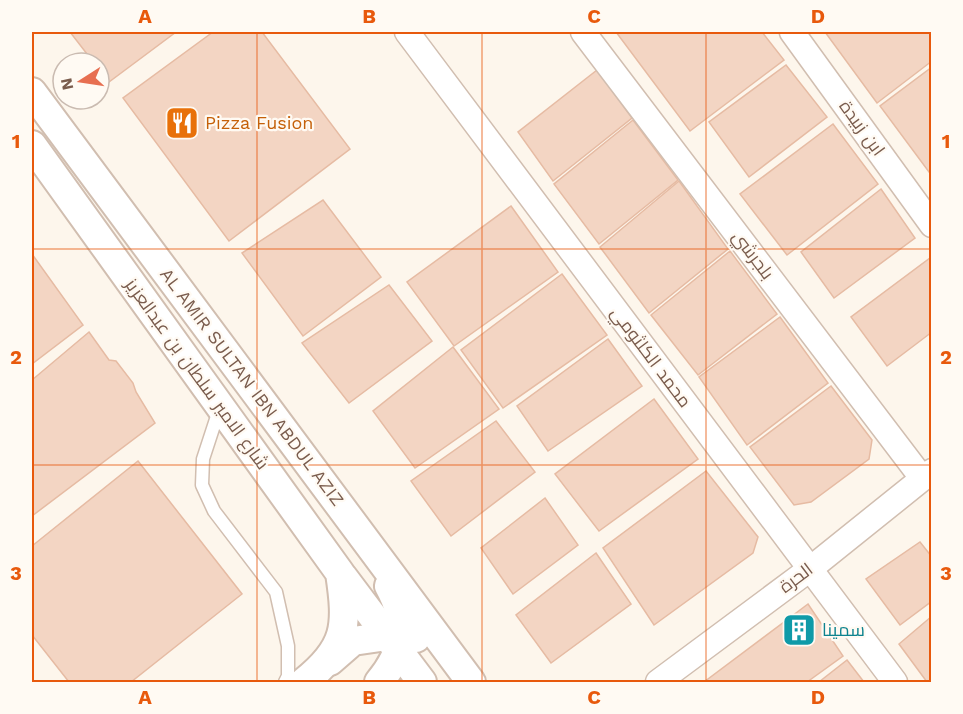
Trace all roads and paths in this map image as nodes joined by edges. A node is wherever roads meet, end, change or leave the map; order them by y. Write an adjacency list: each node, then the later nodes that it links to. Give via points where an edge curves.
1 (407, 32): 10 (street, محمد الكلثومي)
2 (584, 32): 8 (street, بلجرشي)
3 (792, 32): 6 (street, ابن زبيدة)
4 (32, 92): 9 (street, AL AMIR SULTAN IBN ABDUL AZIZ)
5 (32, 145): 7 (street, شارع الامير سلطان بن عبدالعزيز)
6 (932, 225)
7 (220, 406): 11 (street, شارع الامير سلطان بن عبدالعزيز); 15 (lane, via 208,436 202,485 214,511 276,592 288,646)
8 (927, 474): 10 (street, الحرة)
9 (355, 524): 12 (street, via 395,597 401,618); 13 (street, AL AMIR SULTAN IBN ABDUL AZIZ)
10 (810, 568): 21 (street, الحرة); 22 (street, محمد الكلثومي)
11 (340, 573): 12 (street); 14 (street, شارع الامير سلطان بن عبدالعزيز, via 346,611 344,630)
12 (395, 641): 13 (street, via 434,642); 14 (street, via 353,641); 18 (street); 19 (street)
13 (454, 659): 20 (street, AL AMIR SULTAN IBN ABDUL AZIZ)
14 (327, 663): 16 (street); 17 (street, via 350,655 366,655 376,668)
15 (285, 682)
16 (304, 682)
17 (373, 682)
18 (378, 682)
19 (422, 682)
20 (471, 682)
21 (658, 682)
22 (895, 682)

